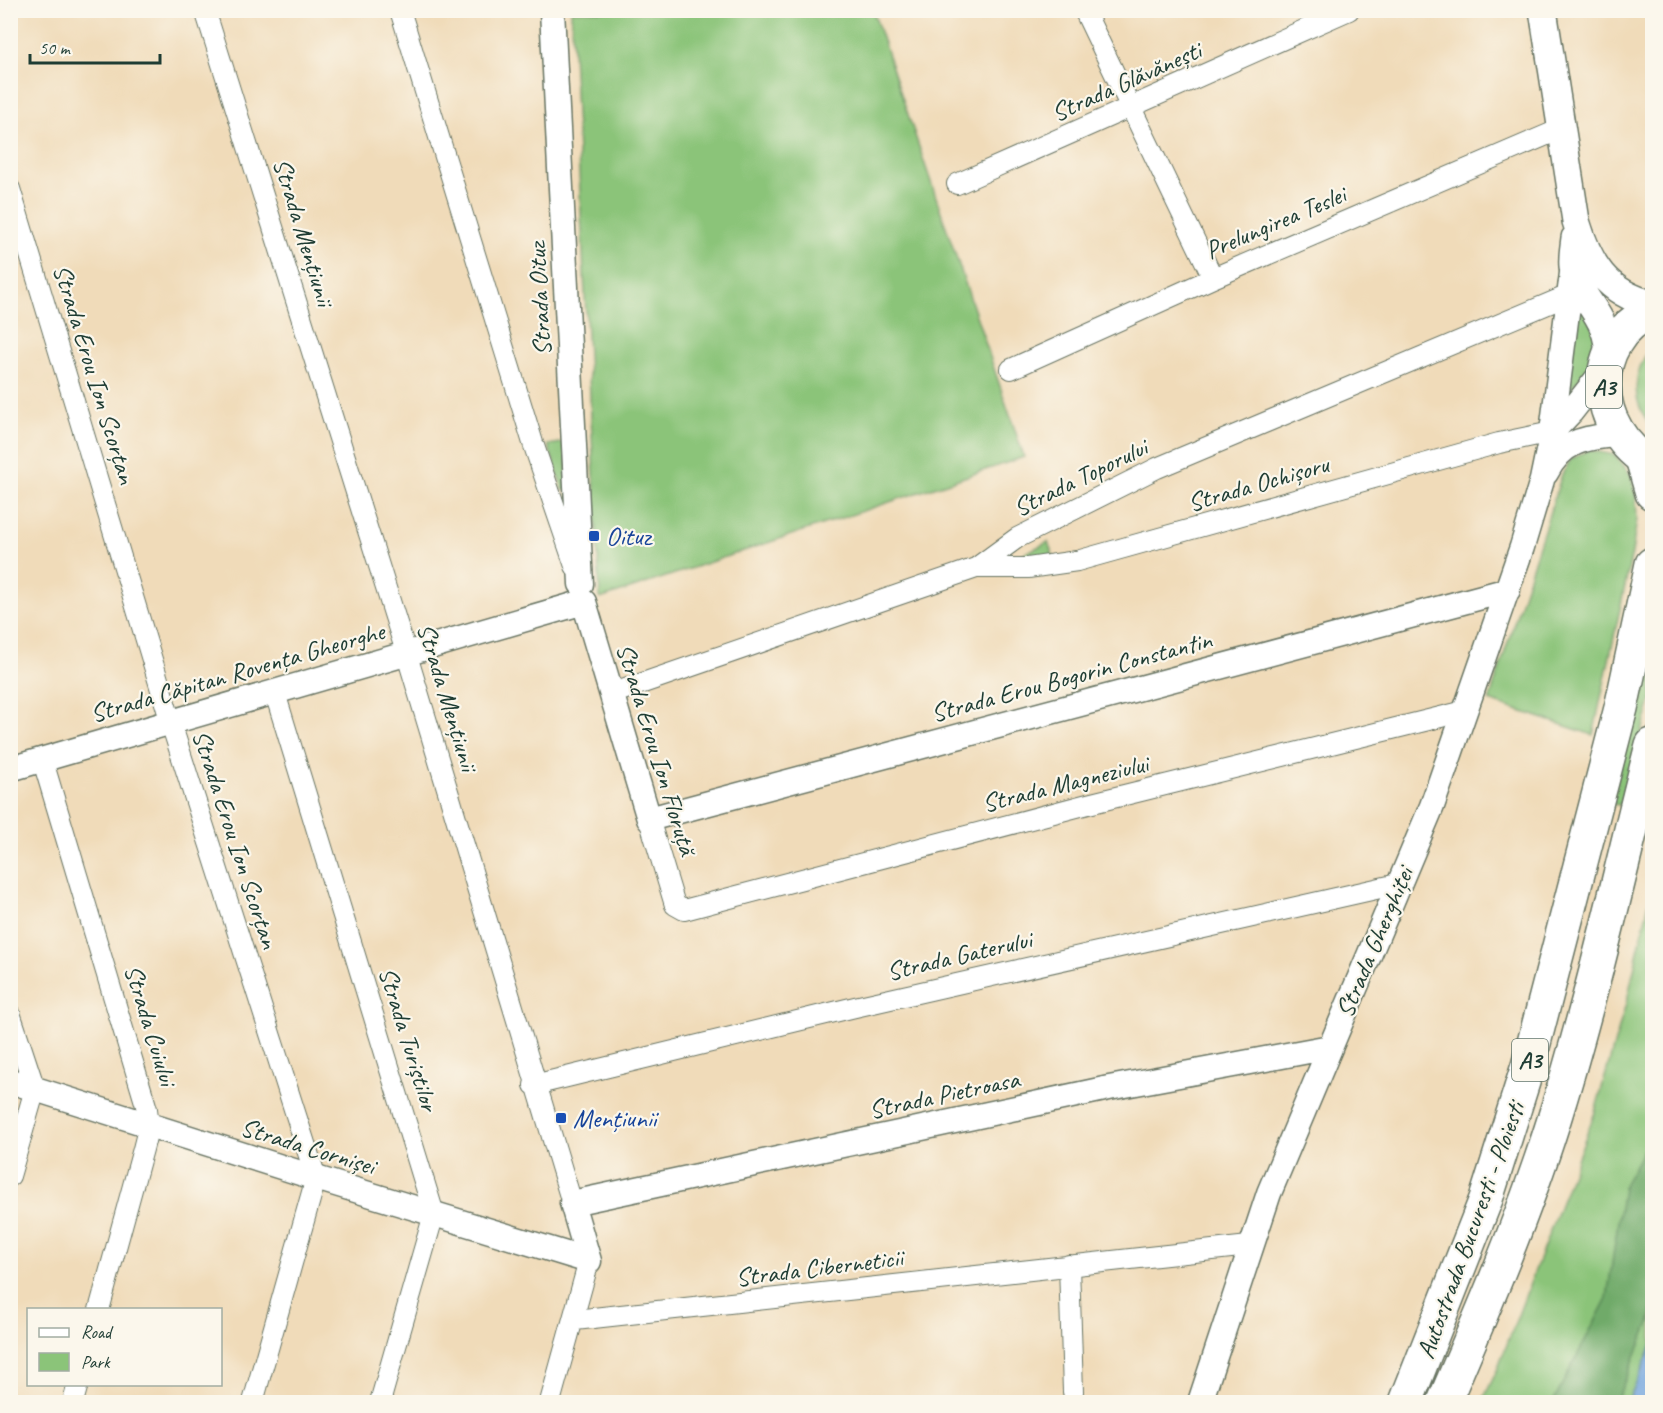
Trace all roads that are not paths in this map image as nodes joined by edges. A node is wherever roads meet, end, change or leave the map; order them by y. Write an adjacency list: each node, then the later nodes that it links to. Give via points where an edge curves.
1 (205, 10): 28 (street, Strada Mențiunii)
2 (400, 10): 27 (street, via 532,443)
3 (552, 10): 27 (street, Strada Oituz)
4 (1084, 10): 7 (street)
5 (1349, 10): 7 (street, Strada Glăvănești)
6 (1544, 10): 8 (main road, Strada Gherghiței)
7 (1130, 109): 9 (street, Strada Glăvănești); 13 (street)
8 (1563, 128): 11 (main road, Strada Gherghiței); 13 (street, Prelungirea Teslei)
9 (957, 184)
10 (10, 189): 32 (street, Strada Erou Ion Scorțan)
11 (1576, 221): 12 (main road, Strada Gherghiței); 15 (main road, Strada Gherghiței, via 1586,253 1599,274 1622,291)
12 (1573, 265): 14 (street, Strada Gherghiței); 17 (main road, Strada Gherghiței, via 1579,285 1604,325 1609,343)
13 (1213, 278): 18 (street, Prelungirea Teslei)
14 (1569, 295): 19 (street, Strada Gherghiței); 25 (street, Strada Toporului, via 1157,468 1017,538)
15 (1653, 304)
16 (1653, 311): 17 (highway, A3, via 1630,326)
17 (1608, 362): 19 (street); 20 (highway, A3, via 1605,403)
18 (1011, 369)
19 (1552, 432): 22 (street, Strada Gherghiței); 25 (street, Strada Ochișoru, via 1499,443 1077,561 1005,570)
20 (1618, 435): 21 (highway, A3); 22 (street, Strada Gherghiței, via 1589,437 1568,445)
21 (1647, 461): 23 (highway, A3)
22 (1542, 480): 26 (street, Strada Gherghiței)
23 (1653, 494)
24 (1653, 564): 62 (highway, Autostrada Bucuresti - Ploiesti / A3, via 1621,708 1528,1066 1486,1199)
25 (976, 568): 30 (street, Strada Toporului)
26 (1508, 590): 31 (street, Strada Gherghiței); 37 (street, Strada Erou Bogorin Constantin)
27 (582, 593): 28 (street, Strada Căpitan Rovența Gheorghe); 30 (street, Strada Erou Ion Floruță)
28 (406, 652): 29 (street, Strada Căpitan Rovența Gheorghe); 43 (street, Strada Mențiunii)
29 (275, 693): 32 (street, Strada Căpitan Rovența Gheorghe); 49 (street, Strada Turiștilor)
30 (611, 694): 37 (street, Strada Erou Ion Floruță)
31 (1465, 711): 38 (street, Strada Gherghiței, via 1432,806); 39 (street, Strada Magneziului)
32 (171, 721): 34 (street, Strada Căpitan Rovența Gheorghe); 47 (street, Strada Erou Ion Scorțan)
33 (1653, 745): 36 (highway, A3)
34 (42, 759): 35 (street, Strada Căpitan Rovența Gheorghe); 45 (street, Strada Cuiului, via 146,1101)
35 (10, 768)
36 (1647, 780): 63 (highway, Autostrada Bucuresti - Ploiesti / A3, via 1552,1126 1516,1228)
37 (650, 819): 39 (street, Strada Erou Ion Floruță, via 675,905)
38 (1398, 884): 41 (street, Strada Gherghiței); 43 (street, Strada Gaterului, via 855,1006)
39 (680, 910)
40 (10, 1013): 44 (street)
41 (1330, 1047): 48 (street, Strada Pietroasa, via 1109,1088); 50 (street, Strada Gherghiței)
42 (10, 1081): 44 (street, Strada Cornișei)
43 (534, 1085): 48 (street, Strada Mențiunii)
44 (35, 1089): 45 (street, Strada Cornișei); 46 (street)
45 (149, 1125): 47 (street, Strada Cornișei); 53 (street, Strada Cuiului)
46 (10, 1176)
47 (316, 1178): 49 (street, Strada Cornișei); 58 (street)
48 (572, 1203): 51 (street, Strada Mențiunii)
49 (434, 1215): 51 (street, Strada Cornișei); 59 (street)
50 (1249, 1246): 52 (street, Strada Ciberneticii); 61 (street, Strada Gherghiței)
51 (589, 1261): 54 (street, Strada Mențiunii)
52 (1069, 1265): 54 (street, Strada Ciberneticii); 56 (street)
53 (100, 1308)
54 (575, 1320): 60 (street, Strada Mențiunii)
55 (77, 1386): 57 (street)
56 (1073, 1392)
57 (73, 1402)
58 (253, 1402)
59 (380, 1402)
60 (550, 1402)
61 (1200, 1402)
62 (1406, 1402)
63 (1444, 1402)

